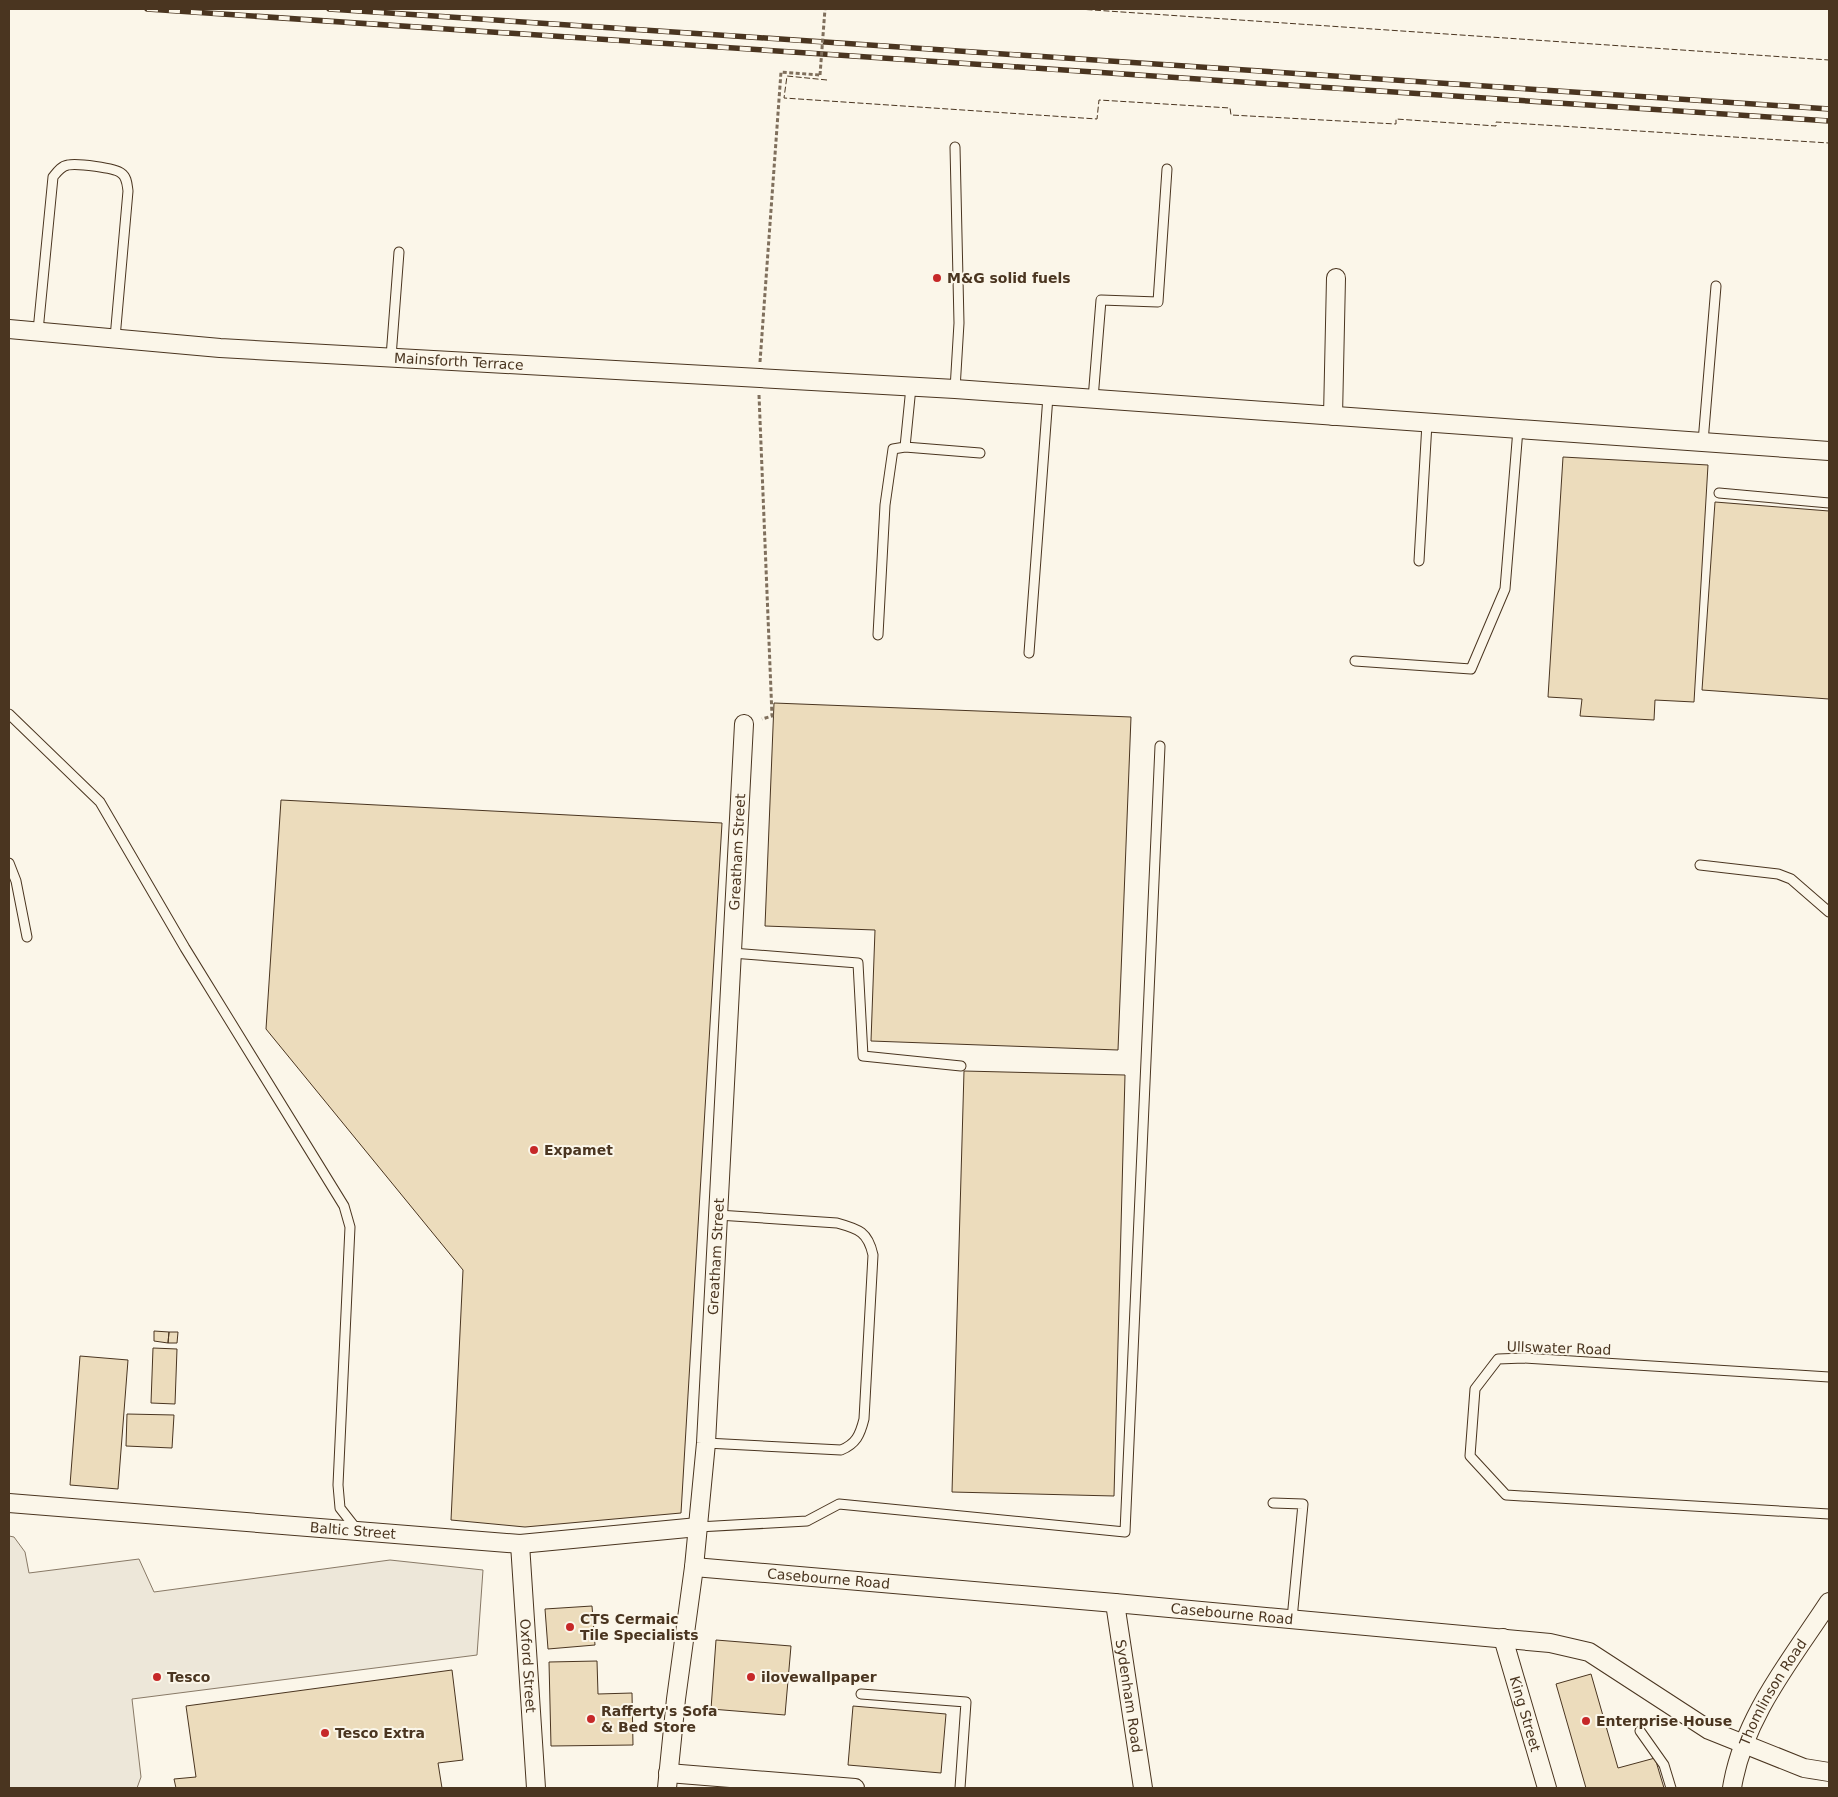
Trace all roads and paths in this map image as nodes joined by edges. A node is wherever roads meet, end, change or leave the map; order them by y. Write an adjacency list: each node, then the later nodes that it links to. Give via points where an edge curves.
1 (824, 9): 11 (path, bridge, via 820,75 782,72)
2 (955, 147): 13 (lane, via 959,322)
3 (1167, 169): 15 (lane, via 1158,302 1100,300)
4 (399, 252): 10 (lane)
5 (1336, 278): 16 (street)
6 (1716, 286): 19 (lane)
7 (9, 329): 8 (street, Mainsforth Terrace)
8 (38, 331): 9 (street, Mainsforth Terrace); 9 (lane, via 53,177 67,165 114,168 123,174 128,191)
9 (115, 338): 10 (street, Mainsforth Terrace, via 220,348)
10 (391, 357): 11 (street, Mainsforth Terrace)
11 (759, 379): 12 (street, Mainsforth Terrace); 30 (path, via 772,716)
12 (911, 387): 13 (street, Mainsforth Terrace); 20 (lane)
13 (955, 389): 14 (street, Mainsforth Terrace)
14 (1048, 396): 15 (street, Mainsforth Terrace); 27 (lane)
15 (1093, 399): 16 (street, Mainsforth Terrace)
16 (1333, 416): 17 (street, Mainsforth Terrace)
17 (1427, 423): 18 (street, Mainsforth Terrace); 25 (lane)
18 (1518, 429): 19 (street, Mainsforth Terrace); 28 (lane, via 1505,589 1471,669)
19 (1704, 442): 21 (street, Mainsforth Terrace)
20 (905, 446): 22 (lane); 26 (lane, via 893,449 886,504)
21 (1829, 452)
22 (980, 453)
23 (1719, 493): 24 (lane)
24 (1829, 503)
25 (1419, 562)
26 (878, 635)
27 (1029, 654)
28 (1354, 661)
29 (9, 714): 45 (lane, via 100,802 344,1206 350,1227 338,1485 340,1508)
30 (744, 724): 36 (street, Greatham Street)
31 (1160, 746): 44 (lane, via 1125,1532 839,1504 807,1521)
32 (9, 862): 35 (lane)
33 (1700, 865): 34 (lane, via 1791,878)
34 (1829, 912)
35 (27, 937)
36 (732, 953): 37 (lane, via 858,963 863,1056); 38 (street, Greatham Street)
37 (961, 1066)
38 (718, 1215): 40 (street, Greatham Street); 40 (lane, via 837,1223 854,1228 870,1242 872,1274 864,1419 860,1435 851,1446 841,1450)
39 (1829, 1377): 43 (lane, Ullswater Road, via 1524,1358 1498,1360 1475,1389 1470,1456 1506,1495)
40 (706, 1443): 44 (street, Greatham Street)
41 (9, 1503): 45 (street, Baltic Street)
42 (1273, 1503): 50 (lane, via 1303,1504)
43 (1829, 1514)
44 (698, 1527): 46 (street, Baltic Street); 47 (street, Greatham Street)
45 (358, 1531): 46 (street, Baltic Street)
46 (520, 1544): 58 (street, Oxford Street)
47 (694, 1568): 49 (street, Casebourne Road); 56 (street, Greatham Street)
48 (1829, 1602): 54 (street, Thomlinson Road, via 1762,1704)
49 (1116, 1603): 50 (street, Casebourne Road); 61 (street, Sydenham Road)
50 (1292, 1619): 51 (street, Casebourne Road)
51 (1503, 1638): 54 (street, Casebourne Road, via 1550,1643 1589,1652 1709,1730); 62 (street, King Street)
52 (861, 1694): 60 (lane, via 966,1702)
53 (1640, 1731): 63 (lane, via 1664,1765)
54 (1744, 1745): 55 (street, Casebourne Road, via 1804,1768); 64 (street, Thomlinson Road)
55 (1829, 1772)
56 (668, 1780): 57 (street)
57 (791, 1786): 59 (street)
58 (536, 1788)
59 (855, 1788)
60 (960, 1788)
61 (1144, 1788)
62 (1547, 1788)
63 (1671, 1788)
64 (1732, 1788)

